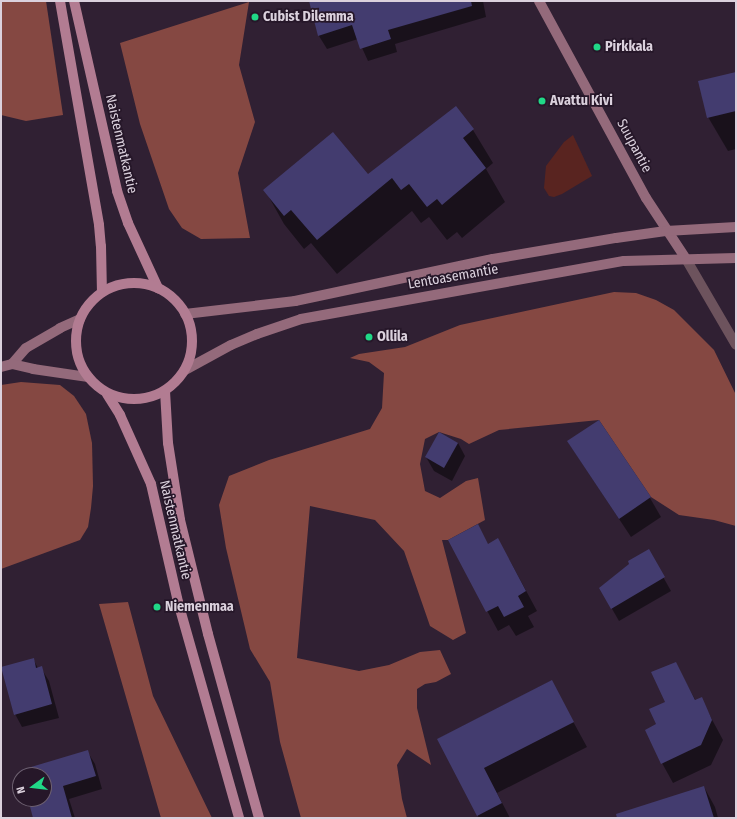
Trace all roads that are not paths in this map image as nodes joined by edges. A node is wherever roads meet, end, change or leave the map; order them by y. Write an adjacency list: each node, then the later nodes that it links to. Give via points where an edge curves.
1 (60, 1): 9 (main road, via 99,225 102,246)
2 (74, 1): 8 (main road, Naistenmatkantie, via 117,191 128,223)
3 (539, 1): 5 (main road, Suupantie)
4 (736, 227): 5 (main road, Lentoasemantie)
5 (666, 231): 7 (main road, Suupantie); 10 (main road, Lentoasemantie, via 493,259 295,302)
6 (736, 258): 7 (main road, Lentoasemantie)
7 (686, 260): 12 (street); 15 (main road, Lentoasemantie, via 624,262 301,319 231,345)
8 (158, 288): 9 (main road, via 130,283); 10 (main road, via 174,299)
9 (102, 292): 11 (main road, via 88,306)
10 (185, 314): 15 (main road, via 190,323 192,342 191,355)
11 (80, 319): 13 (main road, via 26,348); 16 (main road, via 76,351)
12 (736, 345)
13 (12, 364): 14 (main road); 16 (main road)
14 (1, 368)
15 (185, 370): 17 (main road)
16 (88, 377): 18 (main road)
17 (165, 391): 18 (main road, via 138,400 117,398); 20 (main road, Naistenmatkantie, via 168,443 180,520 208,634)
18 (107, 394): 19 (main road, Naistenmatkantie, via 120,415 151,484 178,602)
19 (239, 818)
20 (259, 818)

